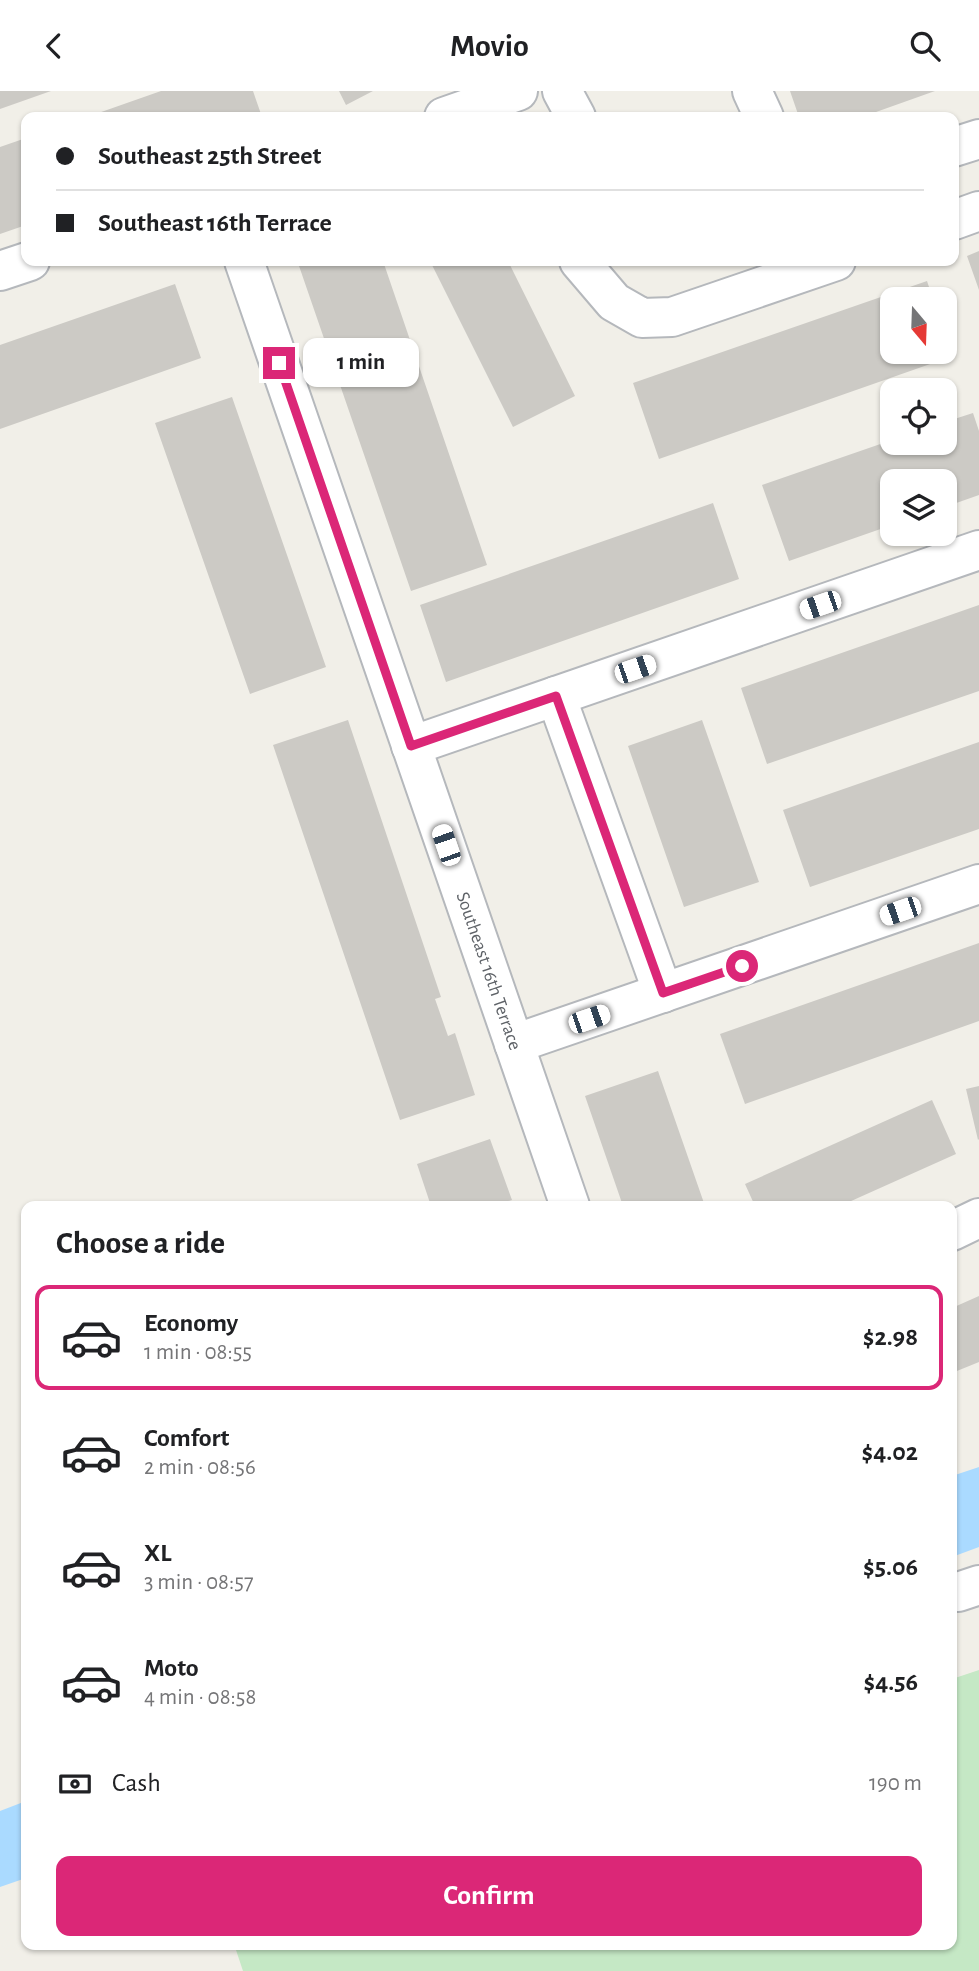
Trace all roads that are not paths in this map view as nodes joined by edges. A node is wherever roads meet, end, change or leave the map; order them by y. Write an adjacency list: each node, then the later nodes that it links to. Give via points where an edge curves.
1 (562, 91): 5 (street)
2 (752, 91): 6 (street)
3 (502, 100): 4 (street)
4 (461, 112)
5 (573, 112)
6 (762, 112)
7 (979, 138): 8 (street)
8 (959, 145)
9 (979, 211): 10 (street)
10 (959, 218)
11 (21, 264): 15 (street)
12 (246, 266): 18 (street, Southeast 16th Terrace)
13 (583, 266): 14 (street, via 614,302 642,318 672,317)
14 (821, 266)
15 (0, 271)
16 (979, 550): 17 (street)
17 (556, 696): 18 (street); 20 (street)
18 (411, 746): 21 (street, Southeast 16th Terrace)
19 (979, 884): 20 (street)
20 (663, 993): 21 (street)
21 (514, 1044): 22 (street, Southeast 16th Terrace)
22 (568, 1201)
23 (979, 1218): 24 (street)
24 (957, 1229)

